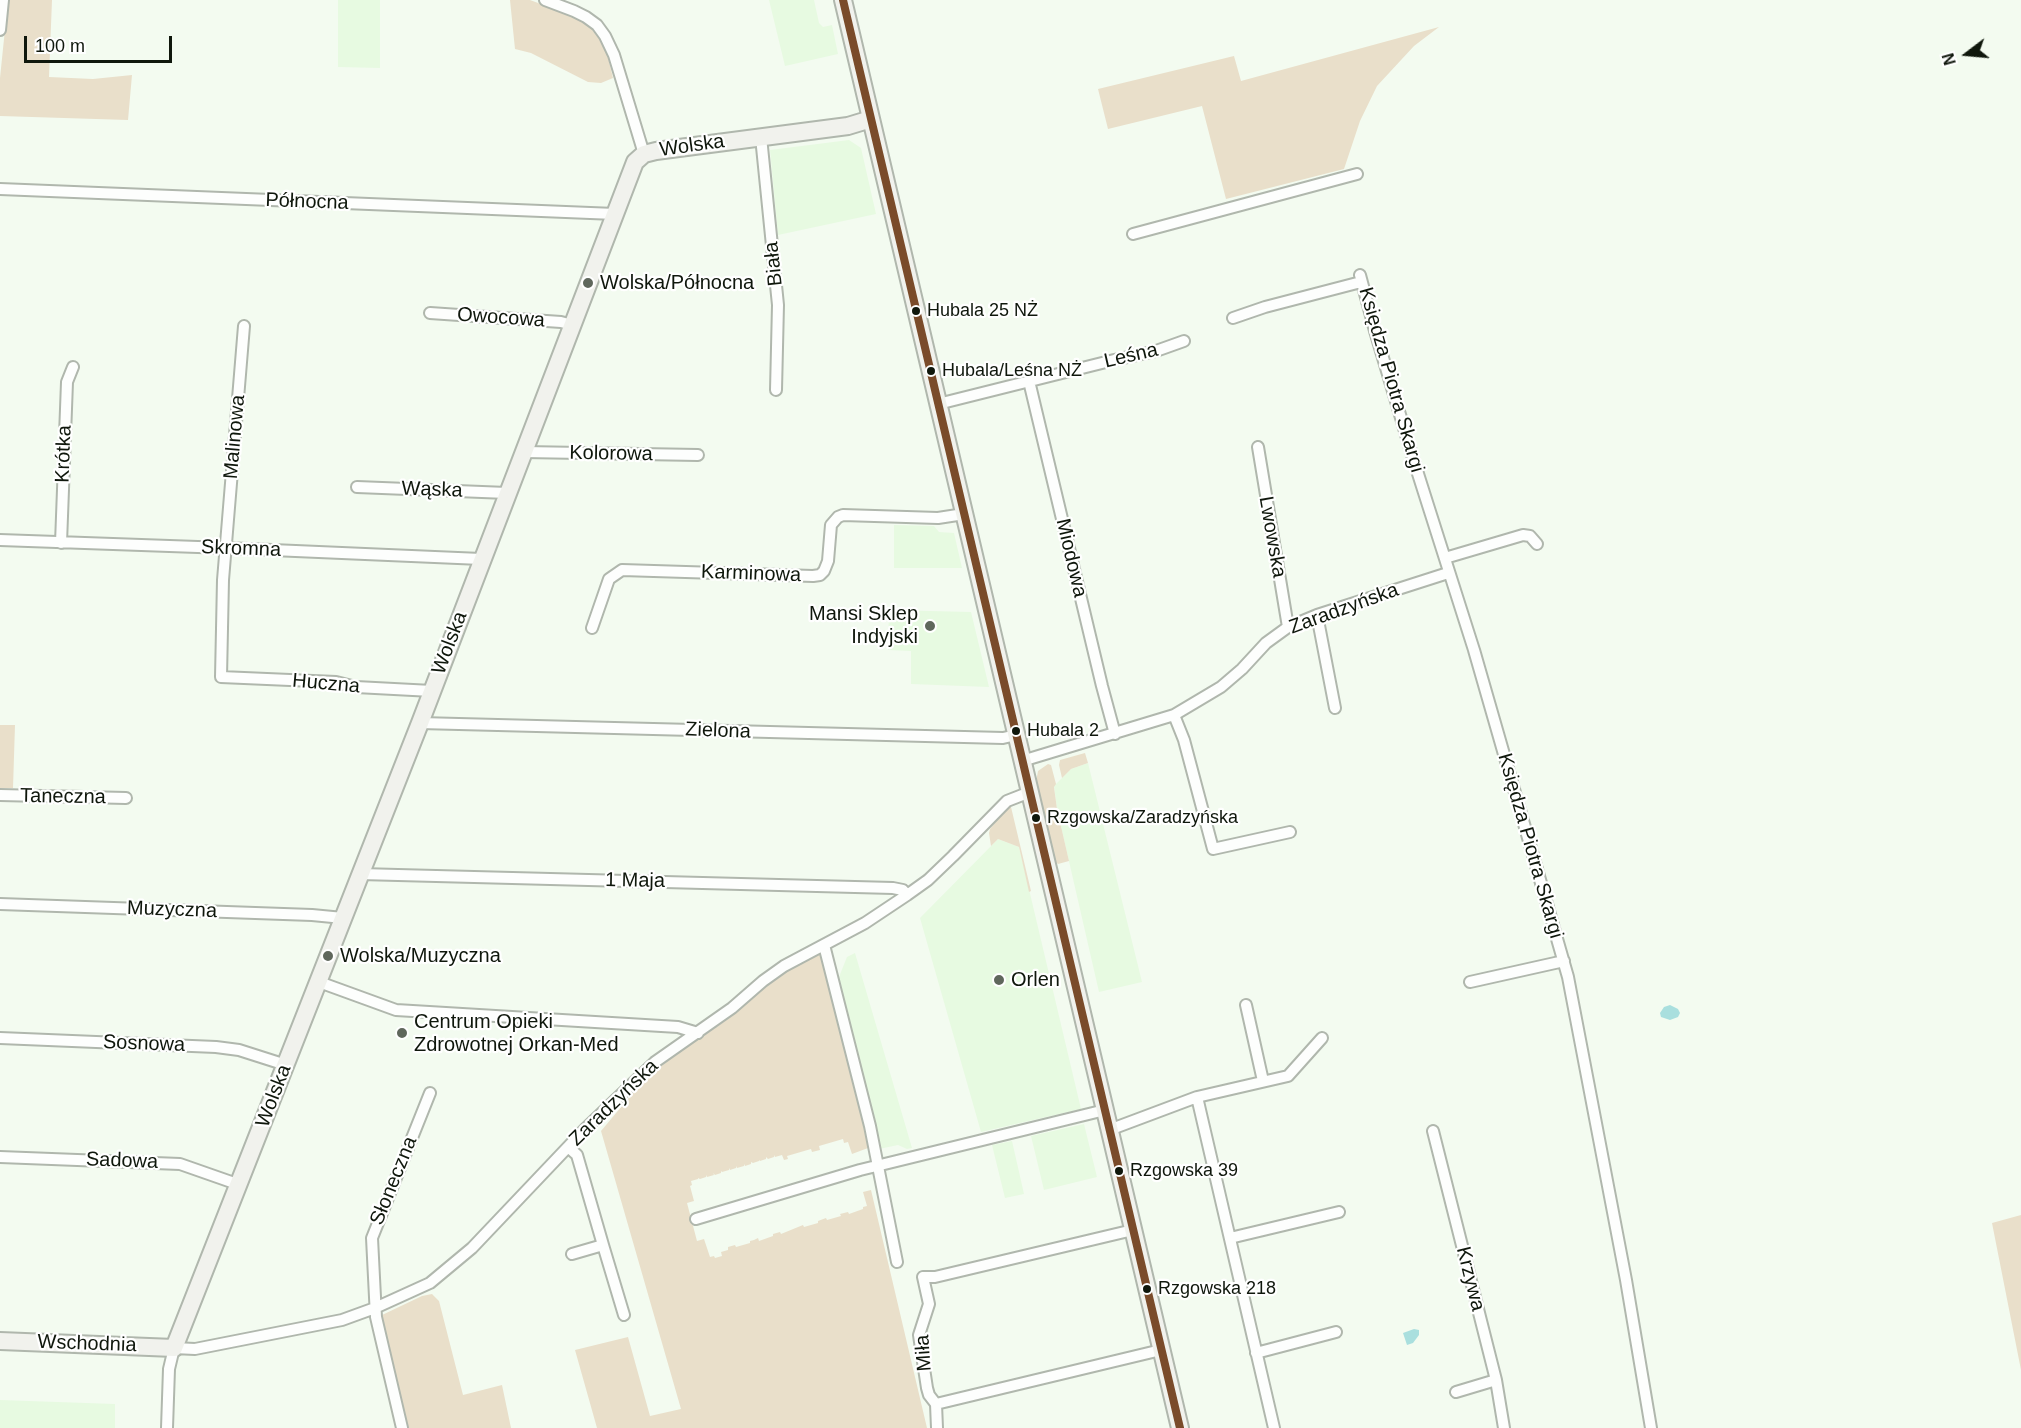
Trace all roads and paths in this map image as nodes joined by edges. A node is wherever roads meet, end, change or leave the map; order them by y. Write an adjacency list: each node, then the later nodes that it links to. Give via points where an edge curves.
1 (3, 0): 4 (street)
2 (545, 0): 7 (street, via 586,17 605,36)
3 (843, 0): 5 (street)
4 (0, 30)
5 (871, 119): 6 (street, Wolska, via 848,126); 20 (street)
6 (761, 137): 7 (street, Wolska); 19 (street, Biała, via 778,305)
7 (644, 154): 10 (street, Wolska, via 635,162)
8 (1357, 174): 11 (street)
9 (0, 189): 10 (street, Północna)
10 (615, 214): 14 (street, Wolska)
11 (1133, 234)
12 (430, 313): 14 (street, Owocowa)
13 (1233, 318): 31 (street, Księdza Piotra Skargi, via 1361,279)
14 (572, 325): 22 (street, Wolska)
15 (243, 326): 30 (street, Malinowa)
16 (1184, 341): 18 (street, Leśna)
17 (73, 367): 28 (street, Krótka, via 67,382)
18 (1029, 381): 20 (street, Leśna); 42 (street, Miodowa)
19 (776, 390)
20 (938, 404): 26 (street)
21 (1258, 447): 35 (street, Lwowska)
22 (524, 452): 23 (street, Kolorowa); 25 (street, Wolska)
23 (698, 455)
24 (357, 487): 25 (street, Wąska)
25 (507, 493): 32 (street, Wolska)
26 (964, 514): 36 (street, Karminowa, via 938,518 838,517 831,525 826,567 820,575 622,570 613,574 607,584); 43 (street)
27 (0, 540): 28 (street, Skromna)
28 (61, 543): 30 (street, Skromna)
29 (1537, 544): 31 (street, via 1523,535)
30 (226, 548): 32 (street, Skromna); 37 (street, Malinowa)
31 (1445, 558): 33 (street, Księdza Piotra Skargi)
32 (481, 560): 38 (street, Wolska)
33 (1448, 573): 34 (street, Zaradzyńska); 54 (street, Księdza Piotra Skargi)
34 (1317, 615): 35 (street, Zaradzyńska); 39 (street)
35 (1288, 627): 40 (street, Zaradzyńska, via 1221,687)
36 (592, 628)
37 (221, 677): 38 (street, Huczna)
38 (432, 691): 41 (street, Wolska)
39 (1335, 708)
40 (1174, 715): 42 (street, Zaradzyńska); 48 (street, via 1213,849)
41 (420, 723): 43 (street, Zielona, via 992,738); 49 (street, Wolska)
42 (1115, 734): 44 (street, Zaradzyńska)
43 (1016, 735): 44 (street)
44 (1023, 761): 45 (street)
45 (1030, 792): 50 (street, Zaradzyńska, via 1007,801); 65 (street)
46 (0, 795): 47 (street, Taneczna)
47 (126, 798)
48 (1290, 832)
49 (360, 874): 50 (street, 1 Maja, via 893,888 903,890); 52 (street, Wolska)
50 (907, 896): 53 (street, Zaradzyńska)
51 (0, 904): 52 (street, Muzyczna)
52 (344, 918): 55 (street, Wolska)
53 (824, 945): 58 (street, Zaradzyńska, via 763,981); 70 (street)
54 (1564, 961): 56 (street); 95 (street, Księdza Piotra Skargi, via 1626,1280)
55 (319, 982): 58 (street, via 396,1010 683,1028); 61 (street, Wolska)
56 (1470, 982)
57 (1246, 1005): 62 (street)
58 (698, 1033): 68 (street, Zaradzyńska, via 655,1062)
59 (0, 1038): 61 (street, Sosnowa, via 216,1047)
60 (1322, 1038): 62 (street, via 1288,1076)
61 (286, 1065): 71 (street, Wolska)
62 (1263, 1081): 64 (street)
63 (430, 1093): 79 (street, Słoneczna, via 373,1231)
64 (1197, 1097): 66 (street); 75 (street)
65 (1105, 1110): 66 (street); 70 (street)
66 (1109, 1130): 74 (street)
67 (1433, 1131): 86 (street, Krzywa)
68 (568, 1147): 76 (street, via 577,1155); 79 (street, Zaradzyńska, via 472,1248 429,1283)
69 (0, 1157): 71 (street, Sadowa, via 180,1164)
70 (877, 1166): 73 (street); 78 (street)
71 (240, 1185): 83 (street, Wolska)
72 (1339, 1212): 75 (street)
73 (696, 1219)
74 (1133, 1230): 84 (street); 88 (street, Miła, via 922,1277 929,1304 919,1335 927,1388)
75 (1230, 1238): 85 (street)
76 (603, 1245): 77 (street); 80 (street)
77 (572, 1254)
78 (897, 1262)
79 (375, 1308): 83 (street, Zaradzyńska, via 310,1328 195,1349); 90 (street, Słoneczna)
80 (624, 1315)
81 (1336, 1332): 85 (street)
82 (0, 1341): 83 (street, Wschodnia)
83 (174, 1348): 89 (street)
84 (1161, 1350): 88 (street); 92 (street)
85 (1256, 1353): 93 (street)
86 (1496, 1380): 87 (street); 94 (street, Krzywa)
87 (1456, 1392)
88 (936, 1404): 91 (street, Miła)
89 (166, 1428)
90 (402, 1428)
91 (937, 1428)
92 (1180, 1428)
93 (1274, 1428)
94 (1504, 1428)
95 (1650, 1428)

